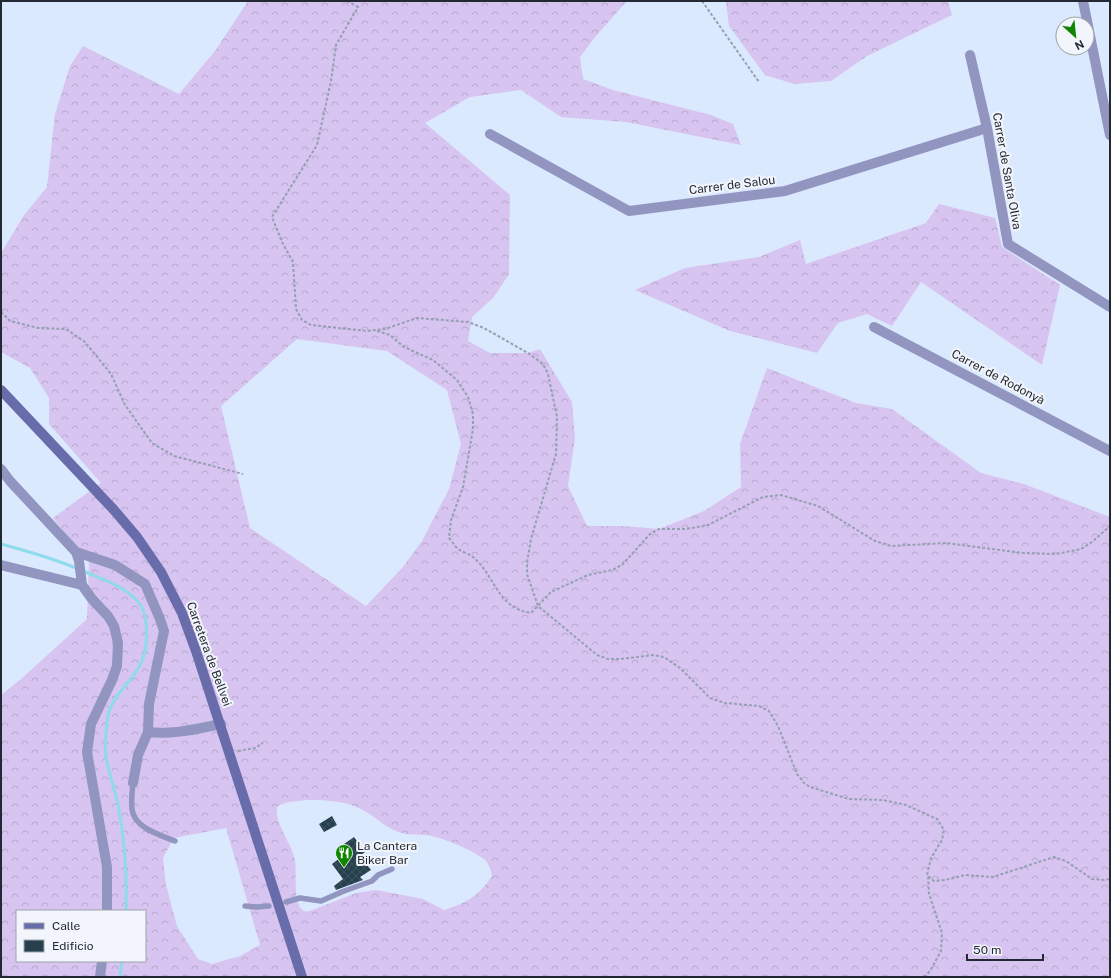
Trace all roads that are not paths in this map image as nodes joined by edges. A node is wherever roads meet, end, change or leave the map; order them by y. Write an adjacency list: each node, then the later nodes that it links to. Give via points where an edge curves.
1 (1083, 1): 5 (street)
2 (970, 55): 3 (street, Carrer de Santa Oliva)
3 (987, 128): 4 (street, Carrer de Salou, via 784,191 629,211); 6 (street, Carrer de Santa Oliva, via 1008,244)
4 (490, 134)
5 (1110, 135)
6 (1110, 307)
7 (874, 327): 9 (street, Carrer de Rodonyà)
8 (1, 390): 14 (main road, Carretera de Bellvei, via 114,510 137,537 161,572 182,613)
9 (1110, 451)
10 (1, 469): 11 (street)
11 (77, 557): 13 (street); 15 (street, via 115,565 144,584 160,619 164,631 149,704)
12 (1, 565): 13 (street)
13 (82, 585): 22 (street, via 108,616 114,626 118,644 117,666 91,724 87,752 107,867)
14 (221, 724): 15 (street, via 182,732); 25 (main road, Carretera de Bellvei)
15 (148, 732): 16 (street, via 138,755)
16 (133, 783): 17 (lane, via 132,811 136,819 143,826)
17 (175, 841)
18 (392, 869): 19 (lane, via 378,875 372,881 321,901 300,898)
19 (286, 902)
20 (245, 906): 21 (lane)
21 (269, 906)
22 (107, 910)
23 (102, 962): 24 (street)
24 (100, 977)
25 (302, 977)

